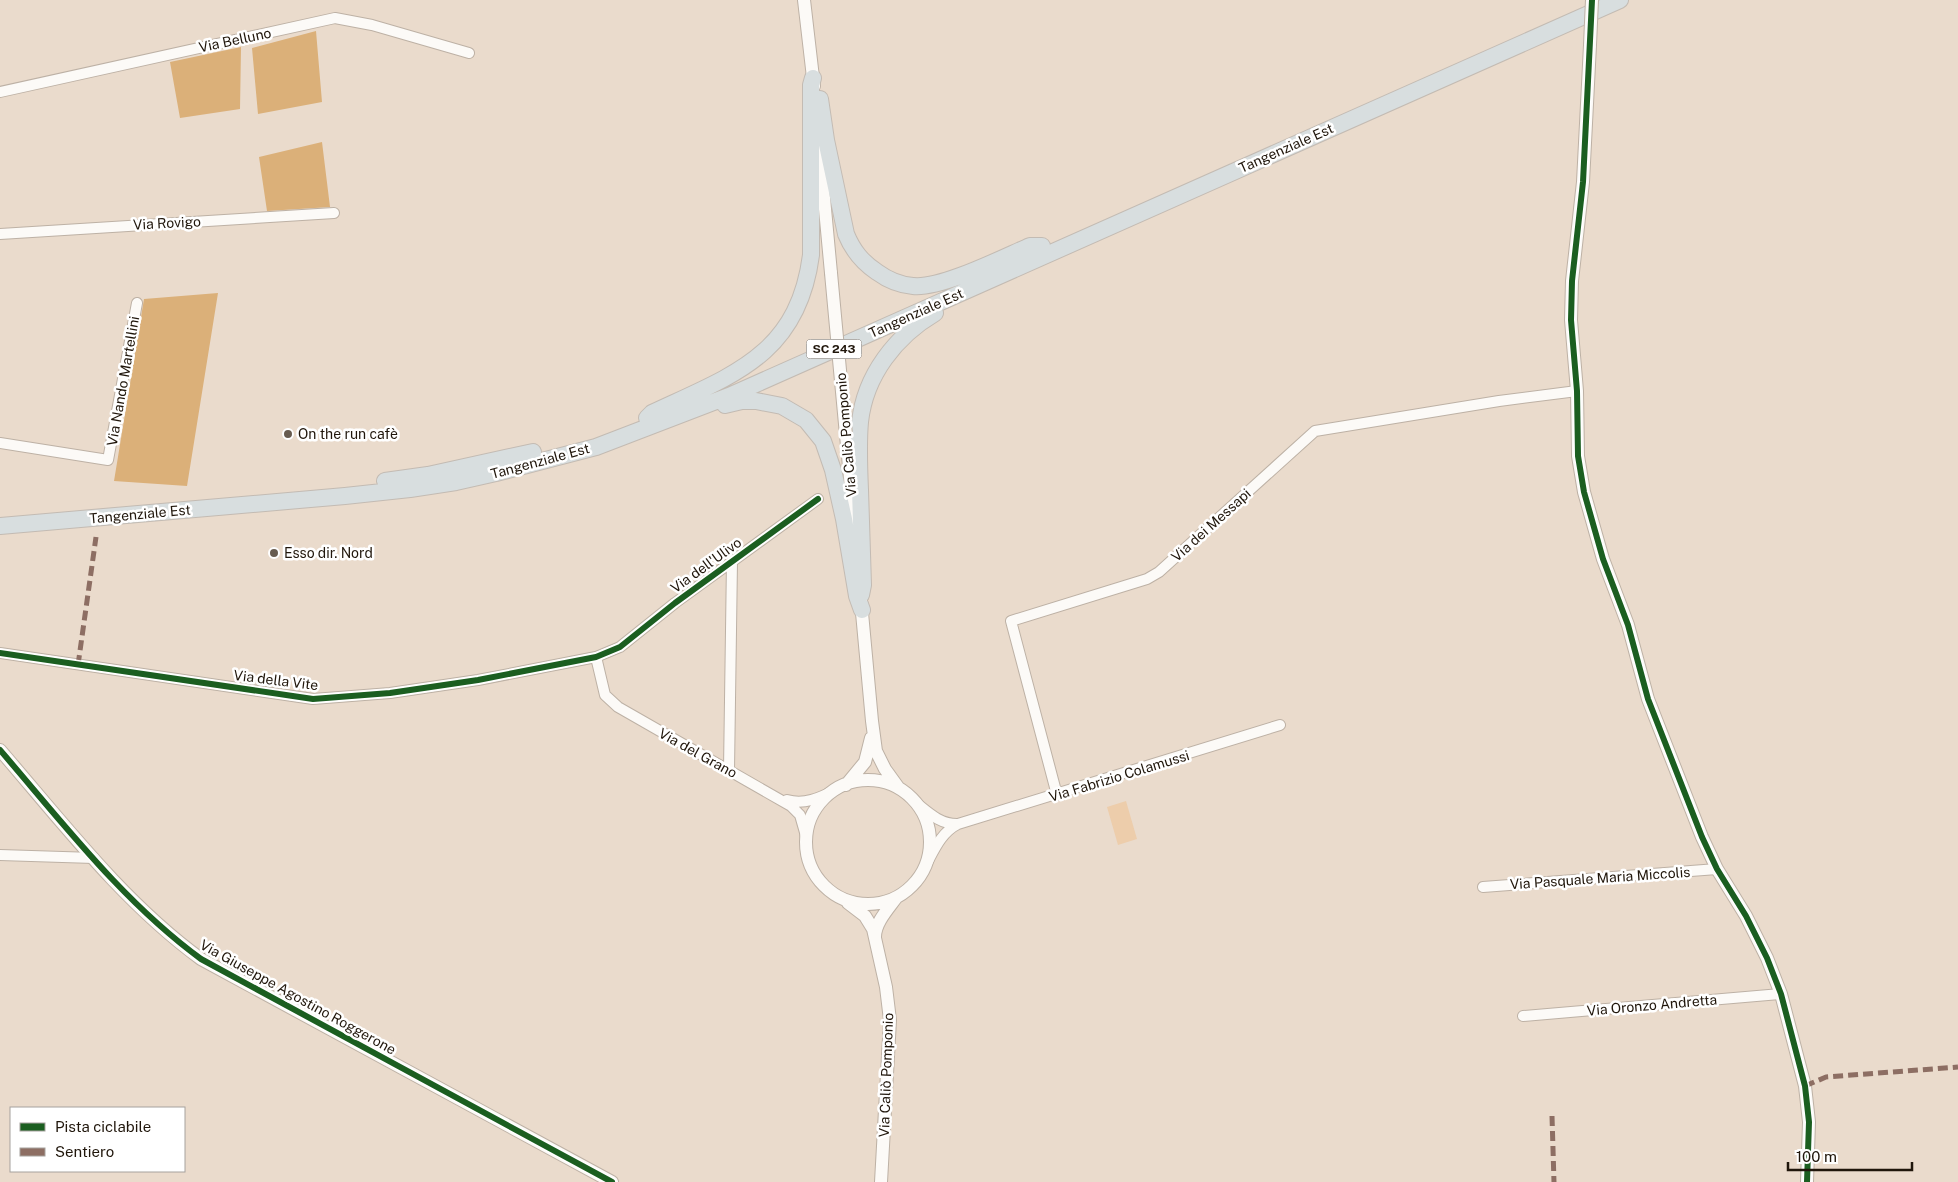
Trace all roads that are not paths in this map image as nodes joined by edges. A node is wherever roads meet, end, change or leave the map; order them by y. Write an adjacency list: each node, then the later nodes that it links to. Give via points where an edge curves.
1 (804, 0): 5 (street, Via Caliò Pomponio)
2 (1593, 0): 9 (highway, Tangenziale Est / SC 243); 12 (street, bridge, via 1583,182 1570,320)
3 (1620, 0): 10 (highway, Tangenziale Est / SC 243)
4 (469, 54): 6 (street, Via Belluno, via 372,25 335,18)
5 (813, 74): 9 (highway, via 817,77 826,140 846,234 860,259 871,268 894,282 926,286 1030,246); 13 (highway, via 811,255 797,310 772,344 746,367); 20 (street, Via Caliò Pomponio, bridge)
6 (0, 92)
7 (334, 213): 8 (street, Via Rovigo)
8 (0, 234)
9 (1042, 246): 13 (highway, Tangenziale Est / SC 243)
10 (1029, 263): 14 (highway, Tangenziale Est / SC 243, via 729,396); 20 (highway, via 1019,272 929,316 901,338 871,383 860,420)
11 (137, 303): 15 (street, Via Nando Martellini, via 108,460)
12 (1577, 391): 29 (street, Via dei Messapi, via 1315,431 1159,572 1011,621); 37 (street, via 1578,456 1584,492 1603,559 1628,625 1648,699)
13 (647, 418): 17 (highway, Tangenziale Est / SC 243, via 574,442 428,475)
14 (635, 433): 18 (highway, Tangenziale Est / SC 243, via 496,474 410,489); 20 (highway, via 646,433 742,401 770,402 806,420 823,441 829,456 857,596)
15 (0, 443)
16 (818, 499): 19 (street, Via dell'Ulivo)
17 (0, 516)
18 (0, 526)
19 (732, 561): 22 (street, Via dell'Ulivo, via 620,648); 26 (street)
20 (861, 602): 23 (street, Via Caliò Pomponio)
21 (0, 653): 22 (street, Via della Vite, via 313,699 390,693 478,680)
22 (596, 657): 26 (street, Via del Grano, via 605,695 618,708)
23 (872, 721): 27 (street, Via Caliò Pomponio, via 865,762); 28 (street, Via Caliò Pomponio, via 880,761)
24 (1280, 726): 29 (street, Via Fabrizio Colamussi)
25 (0, 750): 35 (street, Via Giuseppe Agostino Roggerone)
26 (729, 770): 30 (street, Via del Grano)
27 (841, 788): 28 (street, Via Caliò Pomponio, via 872,781); 30 (street, via 808,801 793,802); 33 (street, Via Caliò Pomponio, via 821,803)
28 (900, 789): 31 (street, Via Caliò Pomponio)
29 (1057, 795): 32 (street, Via Fabrizio Colamussi)
30 (779, 798): 33 (street, via 797,810)
31 (915, 802): 32 (street, via 942,822); 36 (street, Via Caliò Pomponio, via 925,818 930,837)
32 (958, 824): 36 (street, via 943,836)
33 (806, 836): 39 (street, Via Caliò Pomponio, via 814,873)
34 (0, 855): 35 (street)
35 (94, 858): 44 (street, Via Giuseppe Agostino Roggerone, via 134,903 173,939 201,959)
36 (927, 863): 40 (street, Via Caliò Pomponio, via 911,887)
37 (1717, 869): 38 (street, Via Pasquale Maria Miccolis); 42 (street, via 1746,916)
38 (1483, 887)
39 (837, 896): 40 (street, Via Caliò Pomponio, via 868,904); 41 (street, Via Caliò Pomponio, via 866,916)
40 (897, 897): 41 (street, Via Caliò Pomponio, via 877,927)
41 (876, 940): 45 (street, Via Caliò Pomponio, via 890,1020)
42 (1781, 994): 43 (street, Via Oronzo Andretta); 46 (street, via 1810,1122)
43 (1523, 1016)
44 (612, 1182)
45 (881, 1182)
46 (1807, 1182)

